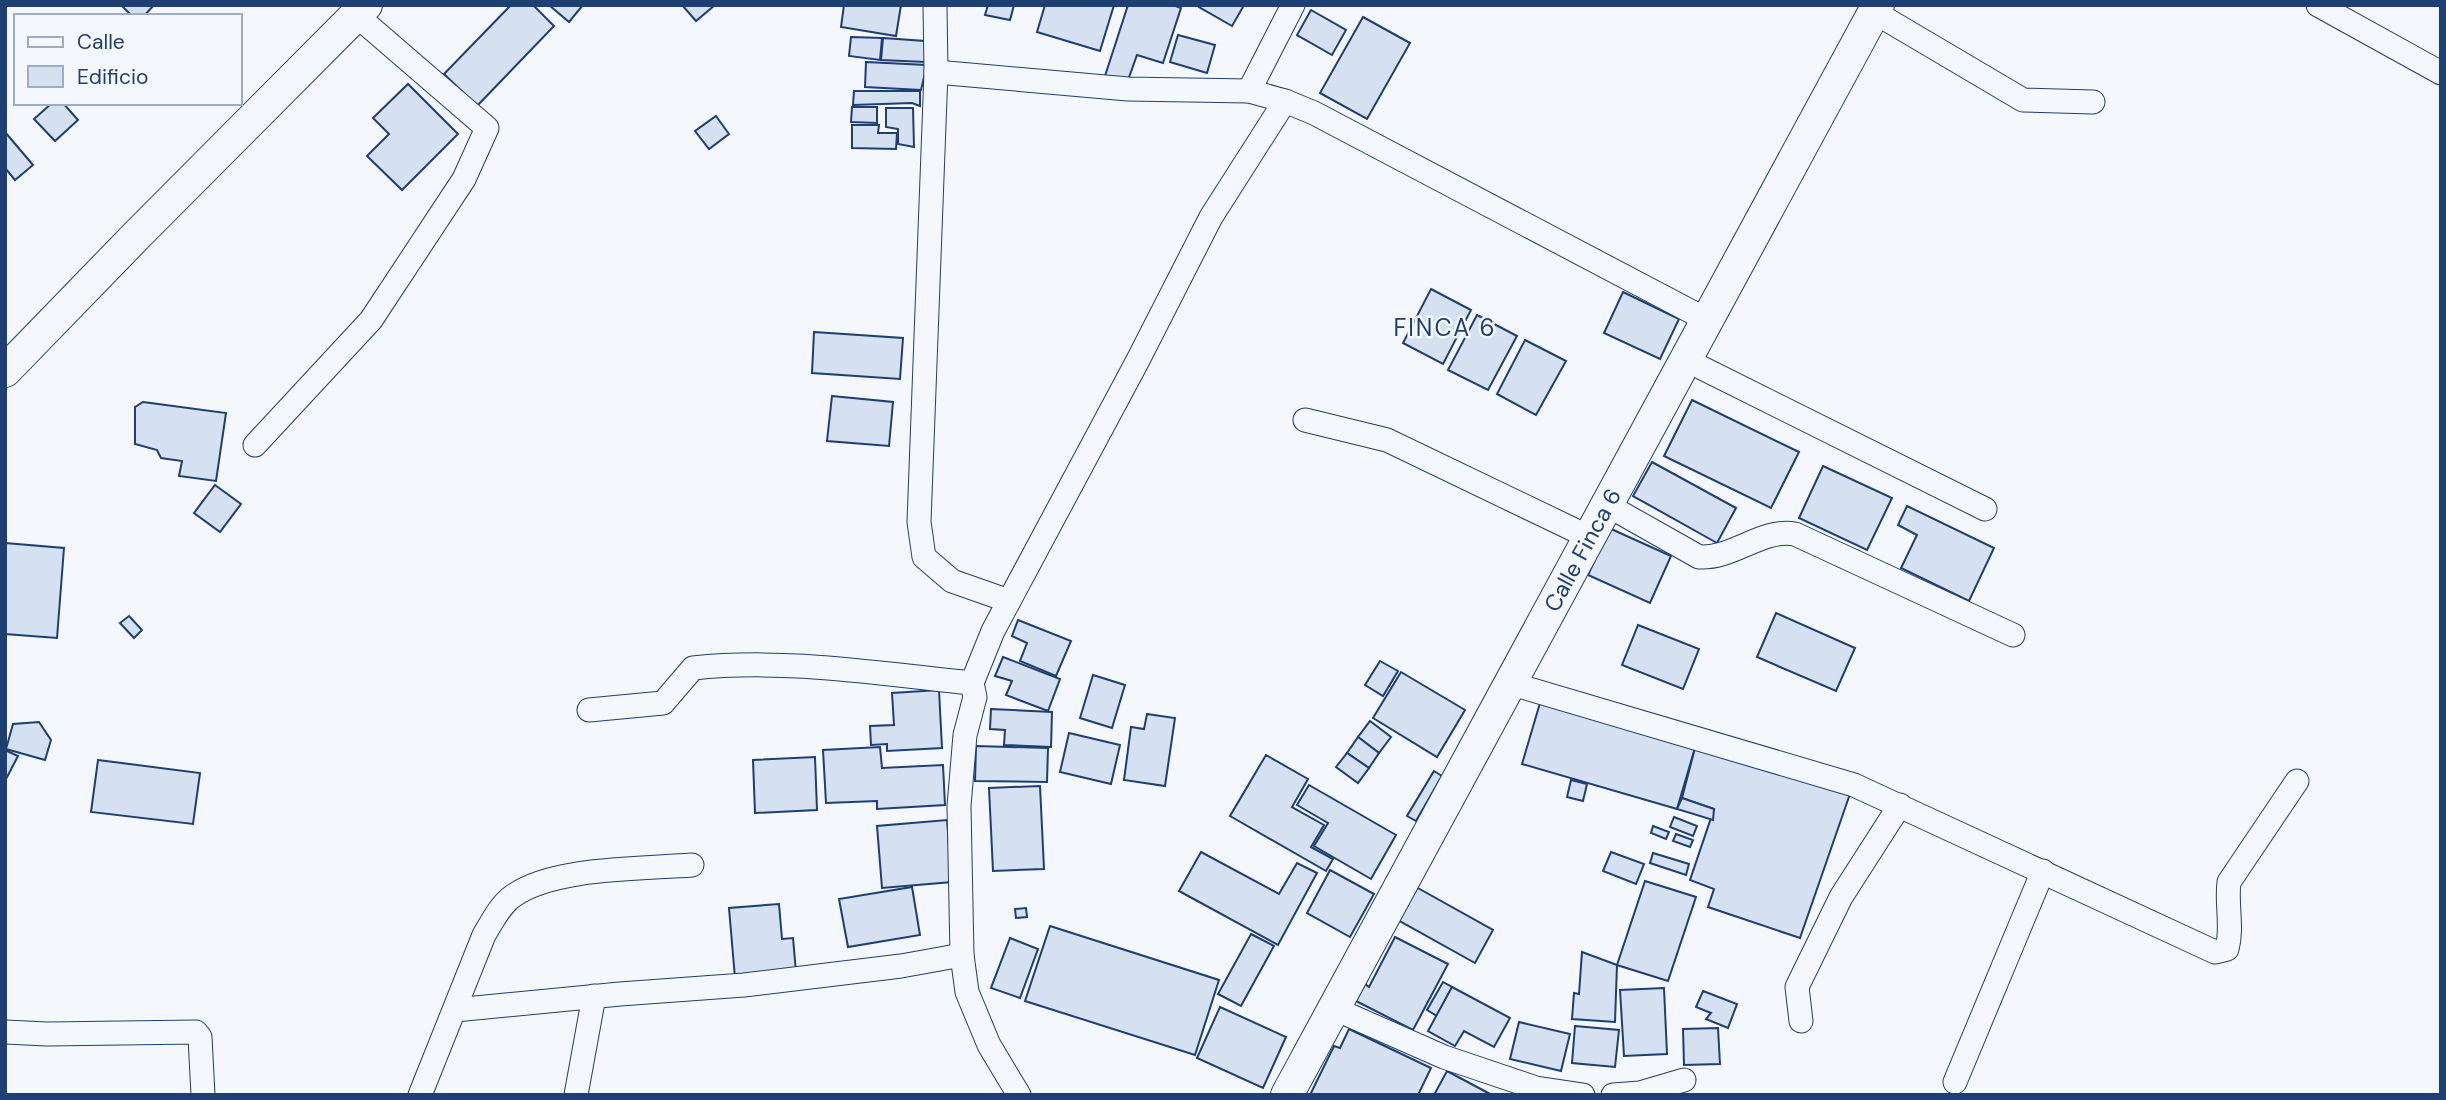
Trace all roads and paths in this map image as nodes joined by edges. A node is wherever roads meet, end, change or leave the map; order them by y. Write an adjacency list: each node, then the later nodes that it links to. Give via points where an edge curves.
1 (935, 5): 6 (street)
2 (1293, 5): 8 (street)
3 (2318, 5): 7 (street)
4 (1876, 9): 10 (street, via 2023,100); 11 (street, Calle Finca 6)
5 (361, 10): 13 (street); 15 (street, via 487,128 464,179 371,320)
6 (936, 72): 8 (street, via 1128,89); 19 (street, via 919,522 924,557 952,581)
7 (2441, 73)
8 (1249, 91): 9 (street)
9 (1285, 100): 11 (street); 19 (street, via 1211,217)
10 (2093, 102)
11 (1709, 321): 12 (street, Calle Finca 6)
12 (1686, 360): 16 (street, Calle Finca 6); 17 (street)
13 (5, 371)
14 (1305, 420): 18 (street, via 1387,440)
15 (255, 445)
16 (1607, 505): 18 (street, Calle Finca 6); 20 (street, via 1699,557 1714,558 1780,531 1795,534)
17 (1985, 509)
18 (1591, 538): 22 (street, Calle Finca 6)
19 (1009, 601): 21 (street)
20 (2013, 635)
21 (972, 683): 23 (street, via 729,664 693,668 663,703); 28 (street, via 975,697 965,735 959,806)
22 (1509, 683): 25 (street, via 1854,785); 31 (street, Calle Finca 6)
23 (589, 710)
24 (2297, 781): 27 (street, via 2228,882 2231,936 2227,950 2215,953)
25 (1900, 806): 27 (street); 32 (street, via 1841,897 1797,987)
26 (692, 865): 30 (street, via 553,877 511,897 484,935)
27 (2043, 871): 35 (street)
28 (962, 956): 29 (street, via 744,985); 39 (street, via 967,992 989,1045)
29 (594, 996): 30 (street); 38 (street)
30 (454, 1010): 37 (street)
31 (1335, 1010): 40 (street, Calle Finca 6); 41 (street, via 1444,1058 1536,1088)
32 (1801, 1021)
33 (5, 1032): 36 (street, via 196,1032)
34 (1684, 1080): 42 (street, via 1640,1093)
35 (1955, 1082)
36 (204, 1095)
37 (420, 1095)
38 (576, 1095)
39 (1019, 1095)
40 (1287, 1095)
41 (1584, 1095)
42 (1613, 1095)

